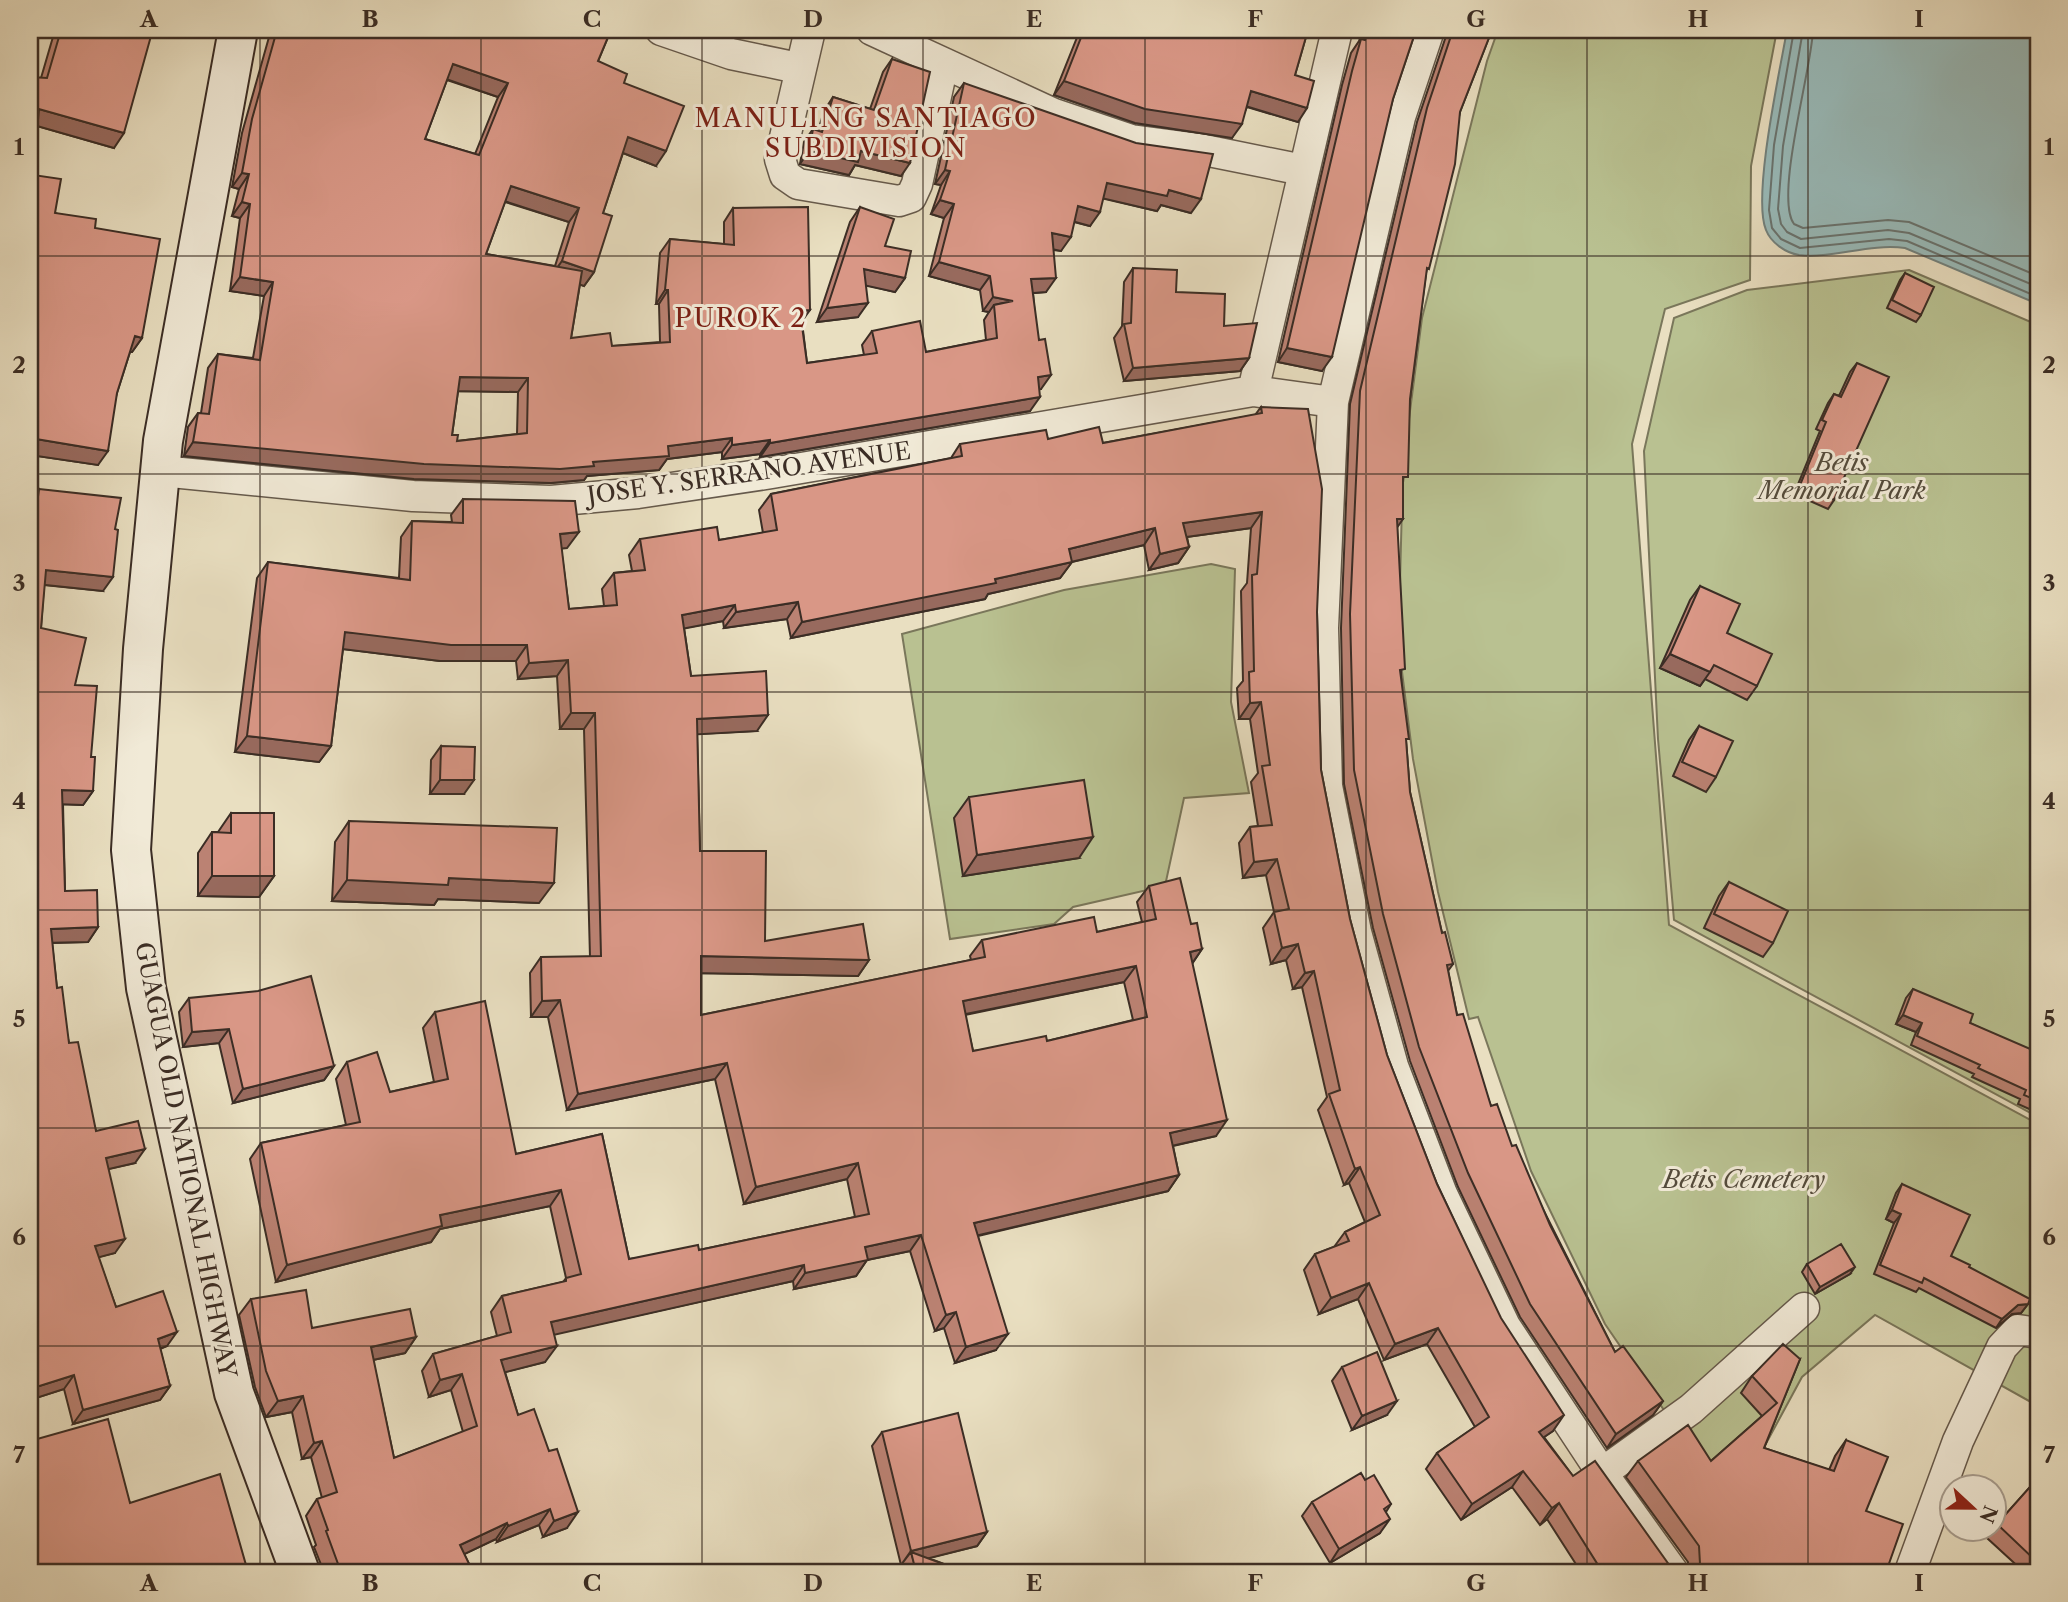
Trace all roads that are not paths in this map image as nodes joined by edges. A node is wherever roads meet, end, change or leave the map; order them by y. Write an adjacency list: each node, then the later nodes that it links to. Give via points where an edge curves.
1 (238, 30): 12 (main road, GUAGUA OLD NATIONAL HIGHWAY, via 173,372)
2 (661, 30): 8 (street, via 730,54)
3 (810, 30): 8 (street)
4 (872, 30): 7 (street)
5 (1337, 30): 9 (street)
6 (1429, 30): 11 (street, via 1400,117)
7 (943, 64): 8 (street, via 917,184 911,197 899,201 798,184 785,175 780,159); 9 (street, via 1054,114 1131,140)
8 (798, 68)
9 (1303, 170): 10 (street)
10 (1253, 391): 11 (street, JOSE Y. SERRANO AVENUE); 12 (street, JOSE Y. SERRANO AVENUE, via 772,473 551,501 413,496)
11 (1334, 402): 15 (street, via 1323,628 1327,786 1356,932 1394,1066 1442,1194 1505,1326)
12 (161, 471): 16 (main road, GUAGUA OLD NATIONAL HIGHWAY, via 143,649 131,850 146,988 234,1393)
13 (1804, 1308): 15 (street, via 1692,1409)
14 (2038, 1333): 18 (street, via 2018,1330 2001,1347 1958,1441)
15 (1602, 1474): 17 (street)
16 (300, 1572)
17 (1673, 1572)
18 (1910, 1572)

